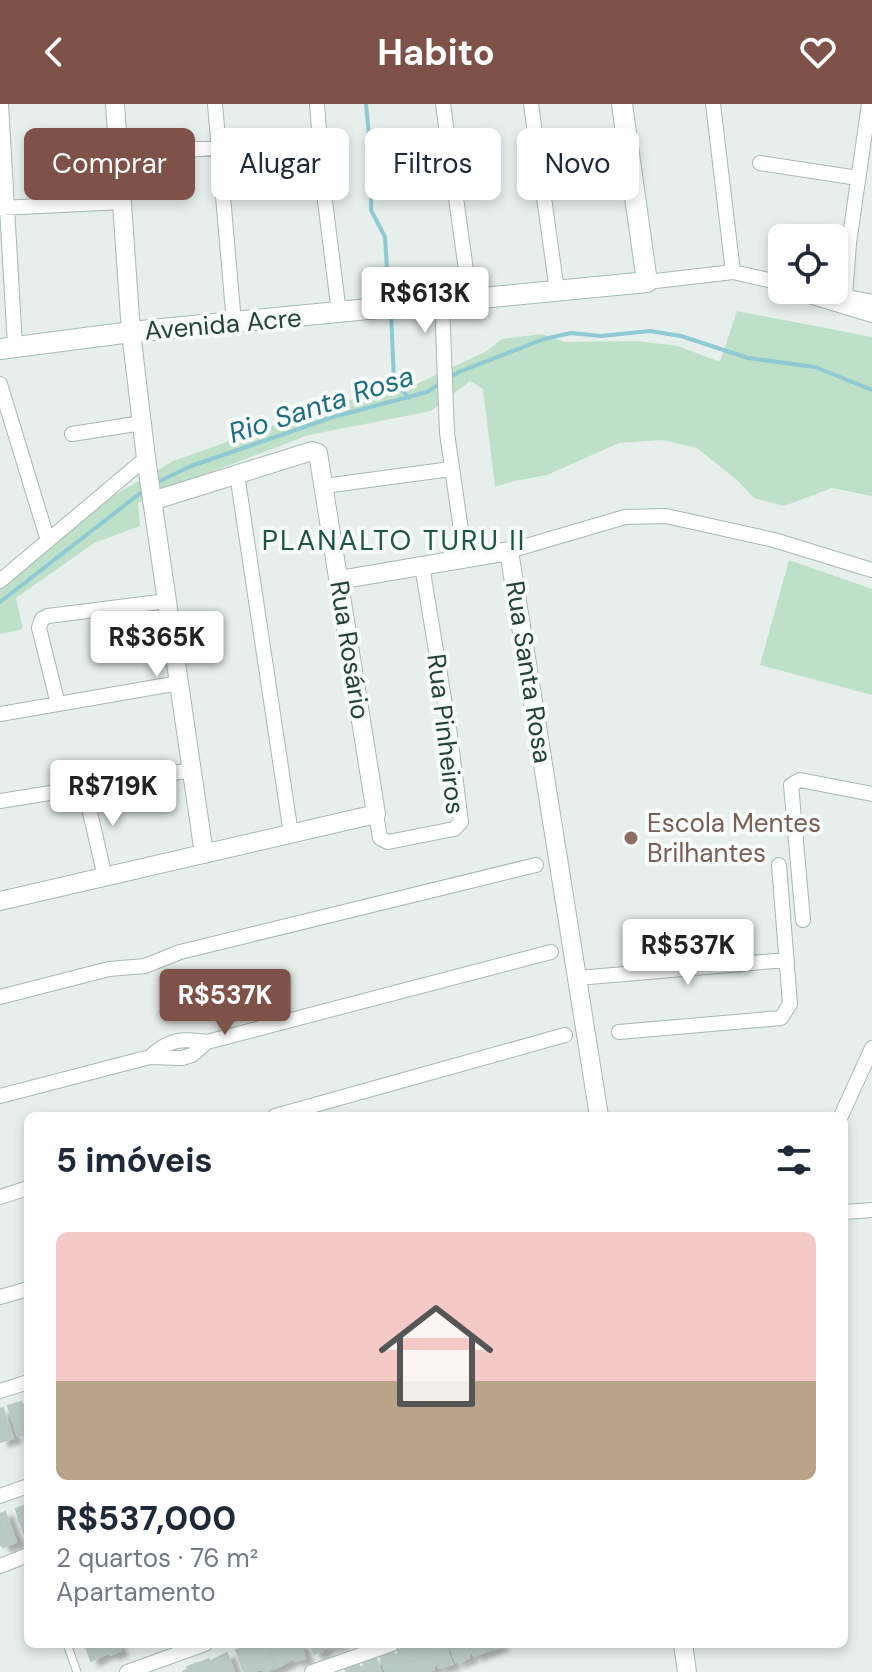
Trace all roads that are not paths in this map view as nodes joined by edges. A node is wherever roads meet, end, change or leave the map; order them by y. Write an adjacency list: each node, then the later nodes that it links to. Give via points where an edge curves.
1 (1, 104): 18 (street)
2 (115, 104): 10 (street)
3 (215, 104): 11 (street)
4 (317, 104): 12 (street)
5 (443, 104): 26 (street)
6 (531, 104): 24 (street)
7 (622, 104): 23 (main road)
8 (713, 104): 21 (street)
9 (869, 104): 14 (street)
10 (116, 128)
11 (216, 128)
12 (319, 128)
13 (760, 163): 14 (street)
14 (858, 178): 19 (street)
15 (222, 200): 32 (street)
16 (327, 200): 30 (street)
17 (122, 202): 18 (street); 33 (street)
18 (3, 208): 34 (street)
19 (849, 243): 20 (street)
20 (848, 256)
21 (733, 272): 22 (street, Avenida Acre); 23 (street, Avenida Acre)
22 (768, 281)
23 (647, 282): 24 (main road, Avenida Acre)
24 (557, 291): 26 (main road, Avenida Acre)
25 (848, 297): 28 (street)
26 (470, 299): 27 (main road, Avenida Acre)
27 (442, 302): 30 (main road, Avenida Acre); 39 (street)
28 (872, 302)
29 (836, 304): 31 (street)
30 (339, 313): 32 (main road, Avenida Acre)
31 (872, 315)
32 (234, 323): 33 (main road, Avenida Acre)
33 (131, 332): 34 (main road, Avenida Acre); 36 (street)
34 (7, 347)
35 (0, 384): 43 (street)
36 (142, 423): 37 (street); 38 (street)
37 (72, 434)
38 (147, 465): 42 (street); 43 (street)
39 (451, 469): 41 (street); 45 (street)
40 (237, 474): 41 (street, Rua Rosário, via 312,451 319,456); 42 (street); 59 (street)
41 (324, 486): 48 (street, Rua Rosário)
42 (152, 499): 50 (street)
43 (48, 541): 49 (street)
44 (509, 551): 45 (street); 47 (street, Rua Santa Rosa, via 625,517 655,516 774,540); 69 (street, Rua Santa Rosa)
45 (465, 558): 46 (street)
46 (422, 566): 48 (street); 60 (street, Rua Pinheiros, via 461,822 454,829)
47 (872, 570)
48 (339, 580): 58 (street, Rua Rosário)
49 (0, 581)
50 (167, 601): 51 (street); 52 (street, via 48,616 40,623)
51 (179, 683): 52 (street); 54 (street)
52 (58, 704): 53 (street)
53 (0, 714)
54 (192, 770): 55 (street); 61 (street)
55 (84, 787): 57 (street); 64 (street)
56 (872, 794): 66 (street, via 800,780 791,785)
57 (0, 801)
58 (376, 814): 59 (street); 60 (street, Rua Rosário)
59 (291, 834): 61 (street)
60 (384, 841)
61 (204, 854): 64 (street)
62 (536, 865): 70 (street, via 180,952 145,966 109,969)
63 (779, 865): 68 (street)
64 (105, 877): 65 (street)
65 (0, 901)
66 (803, 920)
67 (551, 952): 74 (street, via 207,1042 182,1058 150,1057)
68 (786, 960): 69 (street); 71 (street, via 790,1004 781,1018)
69 (578, 978): 76 (street, Rua Santa Rosa)
70 (0, 997)
71 (619, 1032)
72 (565, 1035): 75 (street)
73 (872, 1048): 77 (street)
74 (0, 1096)
75 (289, 1112)
76 (598, 1112)
77 (843, 1112)
78 (24, 1189): 79 (street)
79 (0, 1197)
80 (872, 1210): 81 (street)
81 (848, 1212)
82 (24, 1290): 83 (street)
83 (0, 1297)
84 (24, 1383): 85 (street)
85 (0, 1391)
86 (24, 1487): 87 (street)
87 (0, 1496)
88 (24, 1557): 89 (street)
89 (0, 1566)
90 (68, 1648): 94 (lane)
91 (194, 1648): 95 (street)
92 (381, 1648): 96 (street)
93 (684, 1648): 97 (street)
94 (77, 1672)
95 (127, 1672)
96 (312, 1672)
97 (687, 1672)

